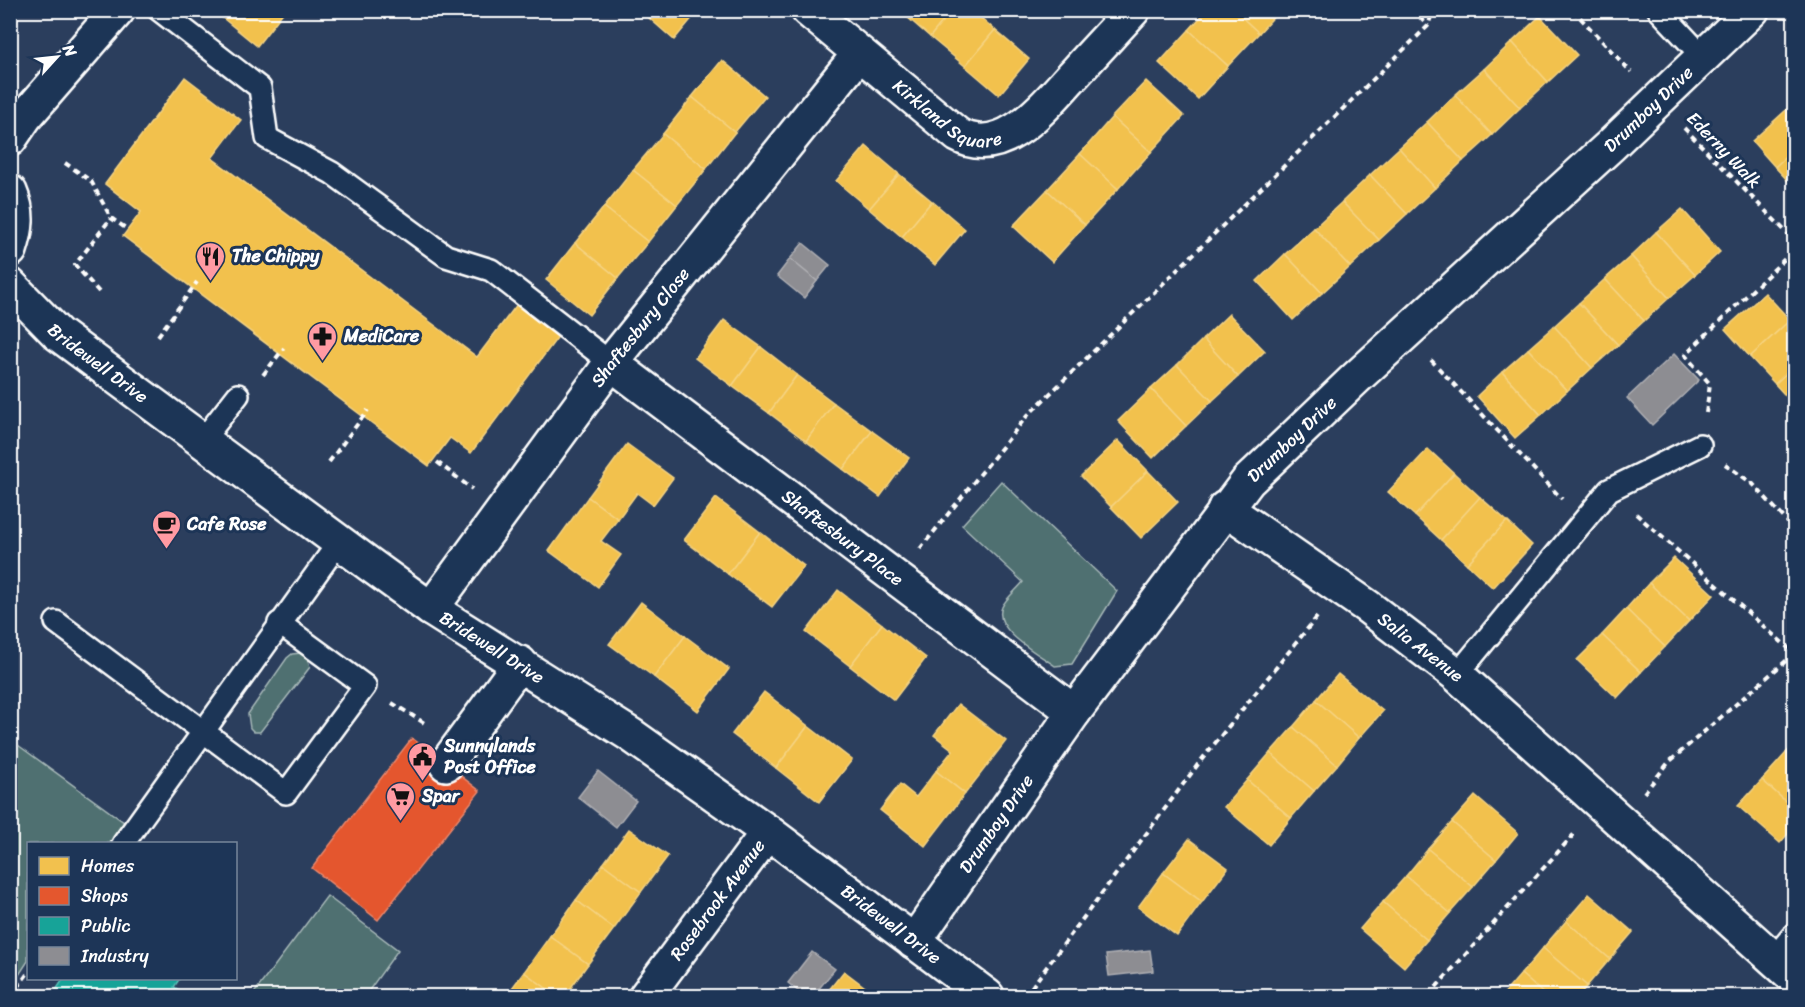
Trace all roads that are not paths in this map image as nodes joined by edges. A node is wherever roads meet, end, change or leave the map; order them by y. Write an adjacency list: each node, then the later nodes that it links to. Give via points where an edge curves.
1 (118, 10): 9 (street)
2 (159, 10): 13 (lane, via 260,88 267,138 332,173 446,256 491,270)
3 (808, 10): 7 (street, Kirkland Square)
4 (1133, 10): 7 (street, Kirkland Square, via 1035,115 1014,131 989,141 972,141 958,135)
5 (1659, 10): 8 (lane)
6 (1752, 10): 8 (street, Drumboy Drive)
7 (860, 54): 13 (street, Shaftesbury Close)
8 (1704, 58): 17 (street, Drumboy Drive, via 1406,332 1248,481)
9 (10, 139)
10 (10, 192): 11 (street, via 16,205 17,228)
11 (10, 250)
12 (10, 285): 15 (street, Bridewell Drive, via 58,334)
13 (611, 363): 19 (street, Shaftesbury Close); 24 (street, Shaftesbury Place)
14 (238, 395): 15 (lane)
15 (202, 441): 18 (street, Bridewell Drive)
16 (1700, 446): 23 (lane, via 1609,490)
17 (1226, 508): 23 (street, Salia Avenue); 24 (street, Drumboy Drive)
18 (339, 542): 19 (street, Bridewell Drive); 21 (lane)
19 (431, 609): 22 (street, Bridewell Drive)
20 (56, 622): 25 (lane)
21 (279, 623): 25 (lane); 25 (lane, via 365,686 286,793)
22 (520, 663): 26 (street); 27 (street, Bridewell Drive, via 631,735)
23 (1457, 675): 31 (street, Salia Avenue)
24 (1074, 712): 30 (street, Drumboy Drive)
25 (202, 731): 28 (lane)
26 (454, 754)
27 (768, 832): 30 (street, Bridewell Drive); 32 (street, Rosebrook Avenue)
28 (124, 842)
29 (1794, 934): 31 (lane)
30 (914, 942): 33 (street, Bridewell Drive)
31 (1784, 968)
32 (646, 996)
33 (987, 996)

